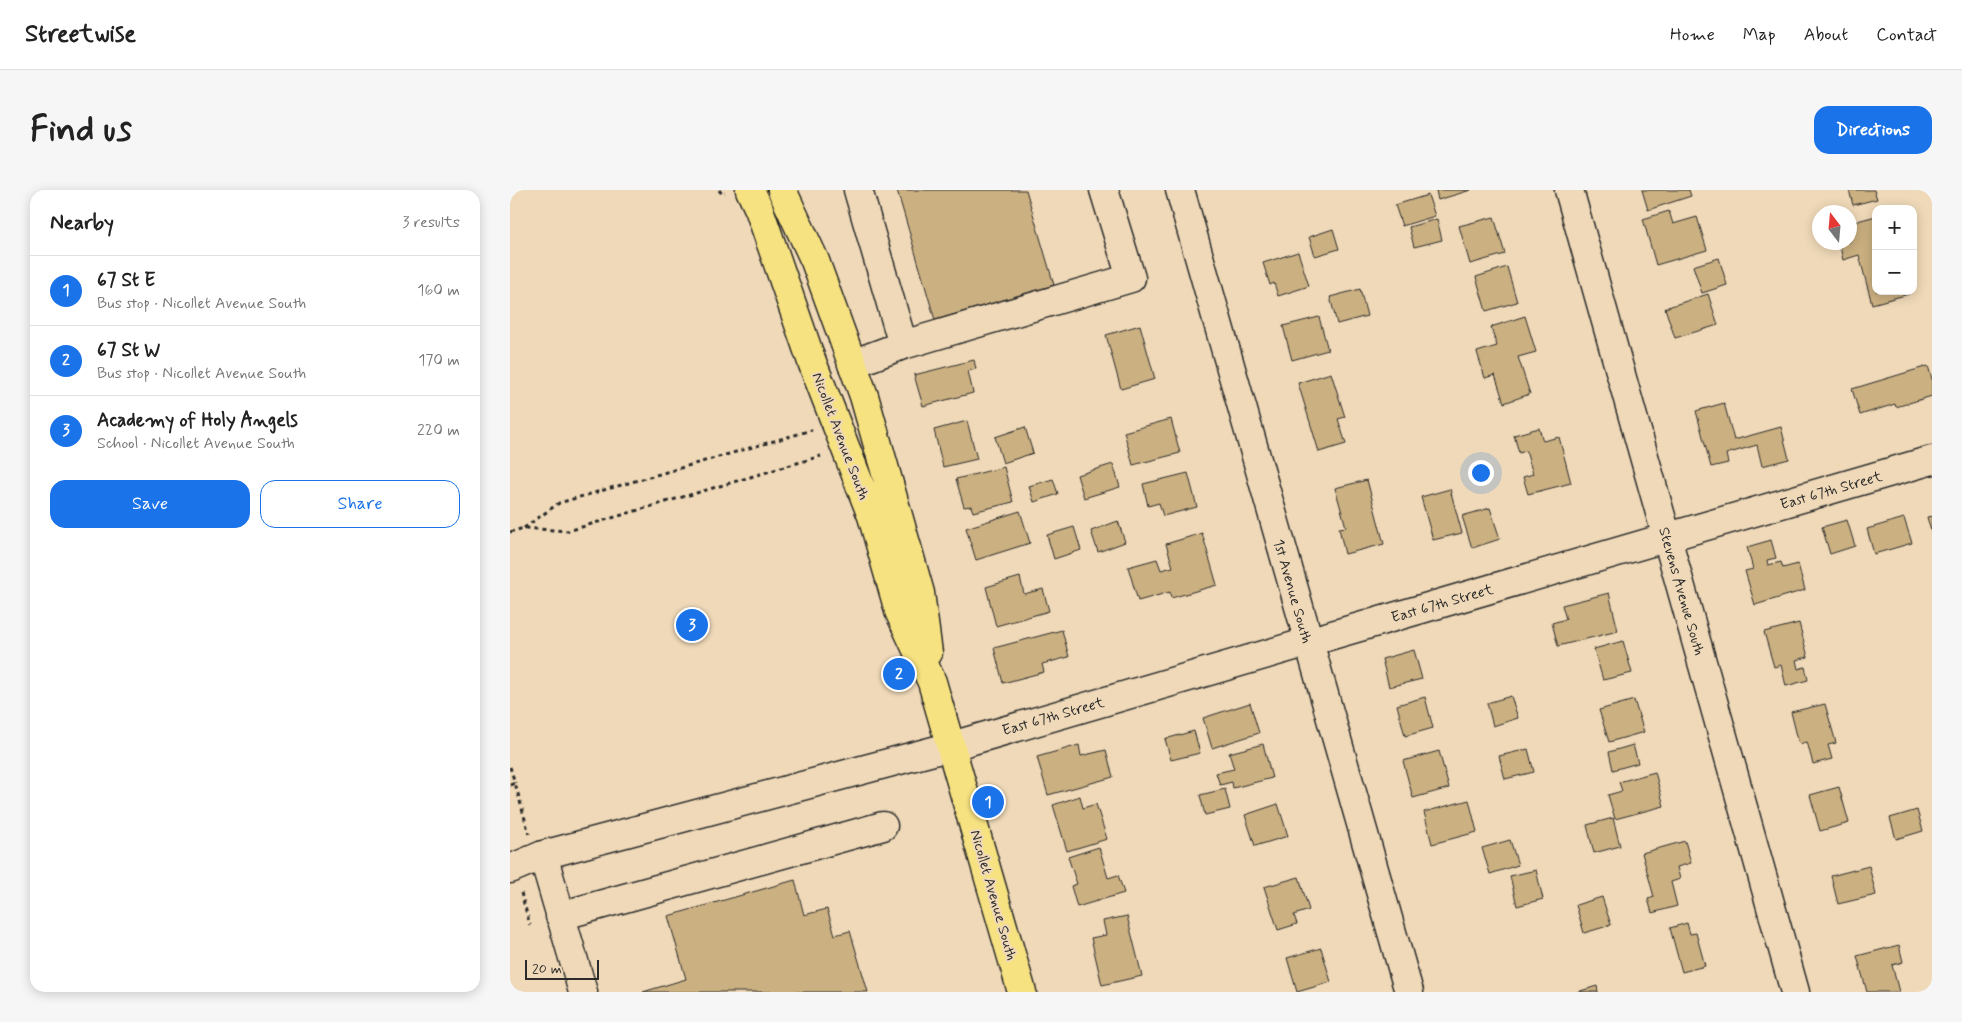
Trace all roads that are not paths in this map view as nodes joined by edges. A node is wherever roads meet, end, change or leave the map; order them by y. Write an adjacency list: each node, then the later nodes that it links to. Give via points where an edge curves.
1 (750, 190): 12 (main road, Nicollet Avenue South, via 872,516 899,611)
2 (782, 190): 8 (main road, Nicollet Avenue South, via 815,261)
3 (858, 190): 7 (street)
4 (1104, 190): 7 (street, via 1131,278)
5 (1180, 190): 11 (street, 1st Avenue South)
6 (1569, 190): 10 (street, Stevens Avenue South)
7 (903, 346): 8 (street)
8 (852, 364): 12 (main road, Nicollet Avenue South, via 920,593)
9 (1932, 460): 10 (street, East 67th Street)
10 (1667, 537): 11 (street, East 67th Street); 22 (street, Stevens Avenue South)
11 (1308, 642): 13 (street, East 67th Street); 21 (street, 1st Avenue South)
12 (932, 682): 13 (main road, Nicollet Avenue South)
13 (952, 746): 15 (street, East 67th Street); 20 (main road, Nicollet Avenue South)
14 (883, 826): 18 (street)
15 (537, 846): 16 (street); 17 (street); 18 (street)
16 (510, 854)
17 (515, 878)
18 (560, 916): 19 (street)
19 (583, 992)
20 (1022, 992)
21 (1409, 992)
22 (1795, 992)

